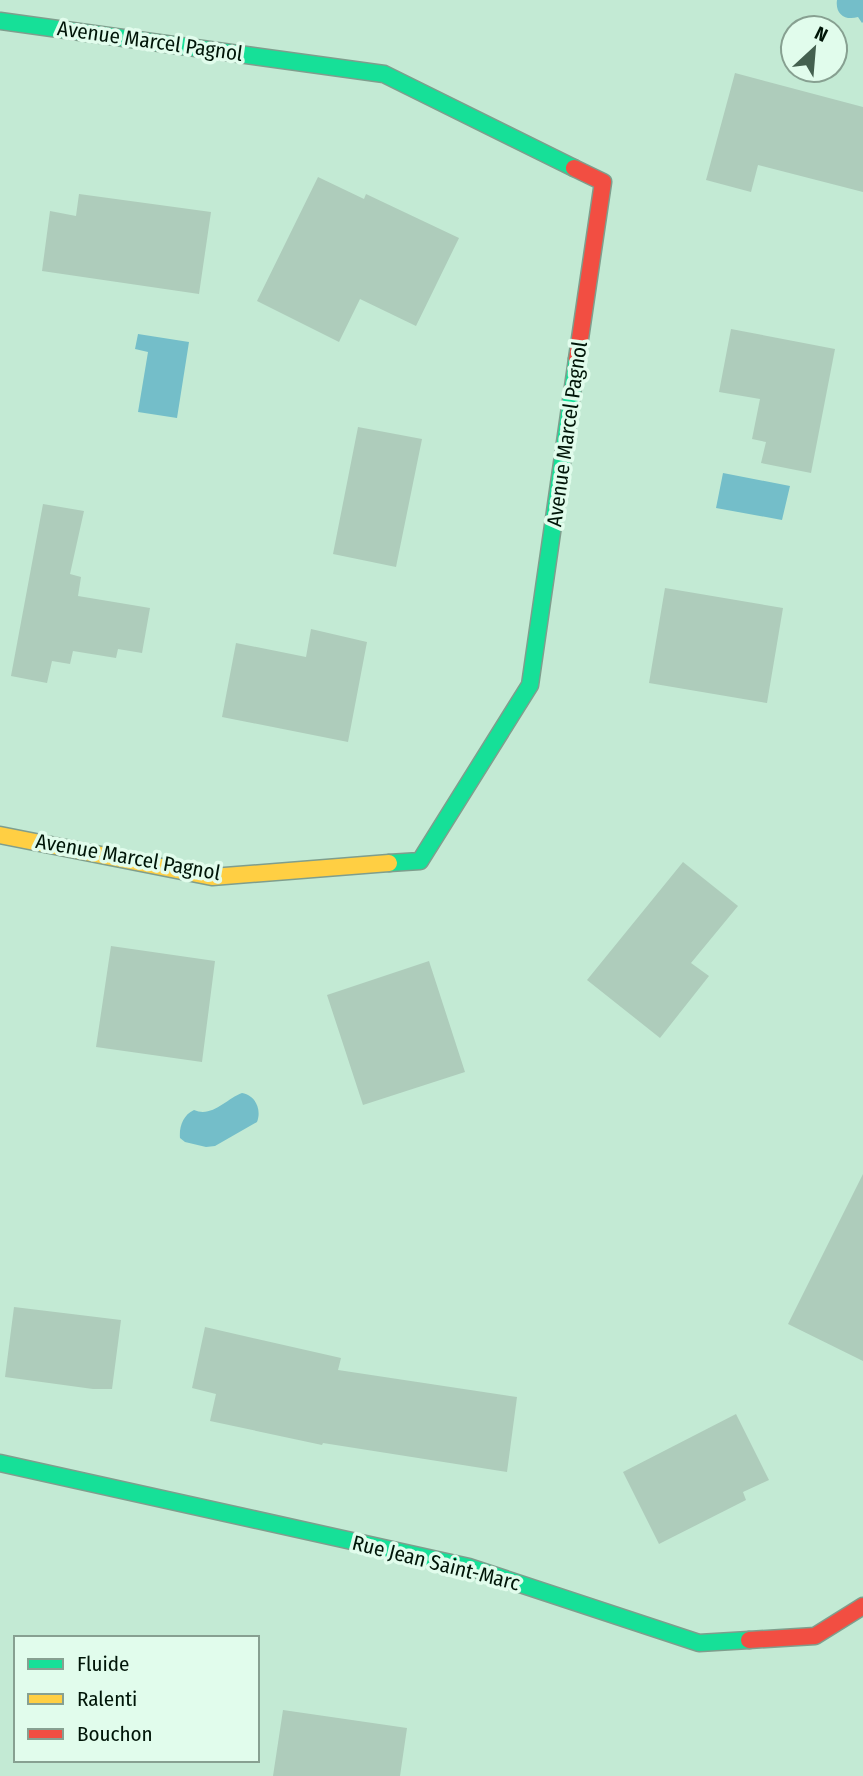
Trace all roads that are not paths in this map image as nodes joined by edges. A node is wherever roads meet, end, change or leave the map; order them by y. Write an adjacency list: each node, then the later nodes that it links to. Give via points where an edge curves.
1 (0, 21): 2 (street, Avenue Marcel Pagnol, via 384,74 603,182 530,685 420,861 212,877)
2 (0, 835)
3 (0, 1463): 4 (street, Rue Jean Saint-Marc, via 469,1567 699,1643 815,1636)
4 (863, 1606)

